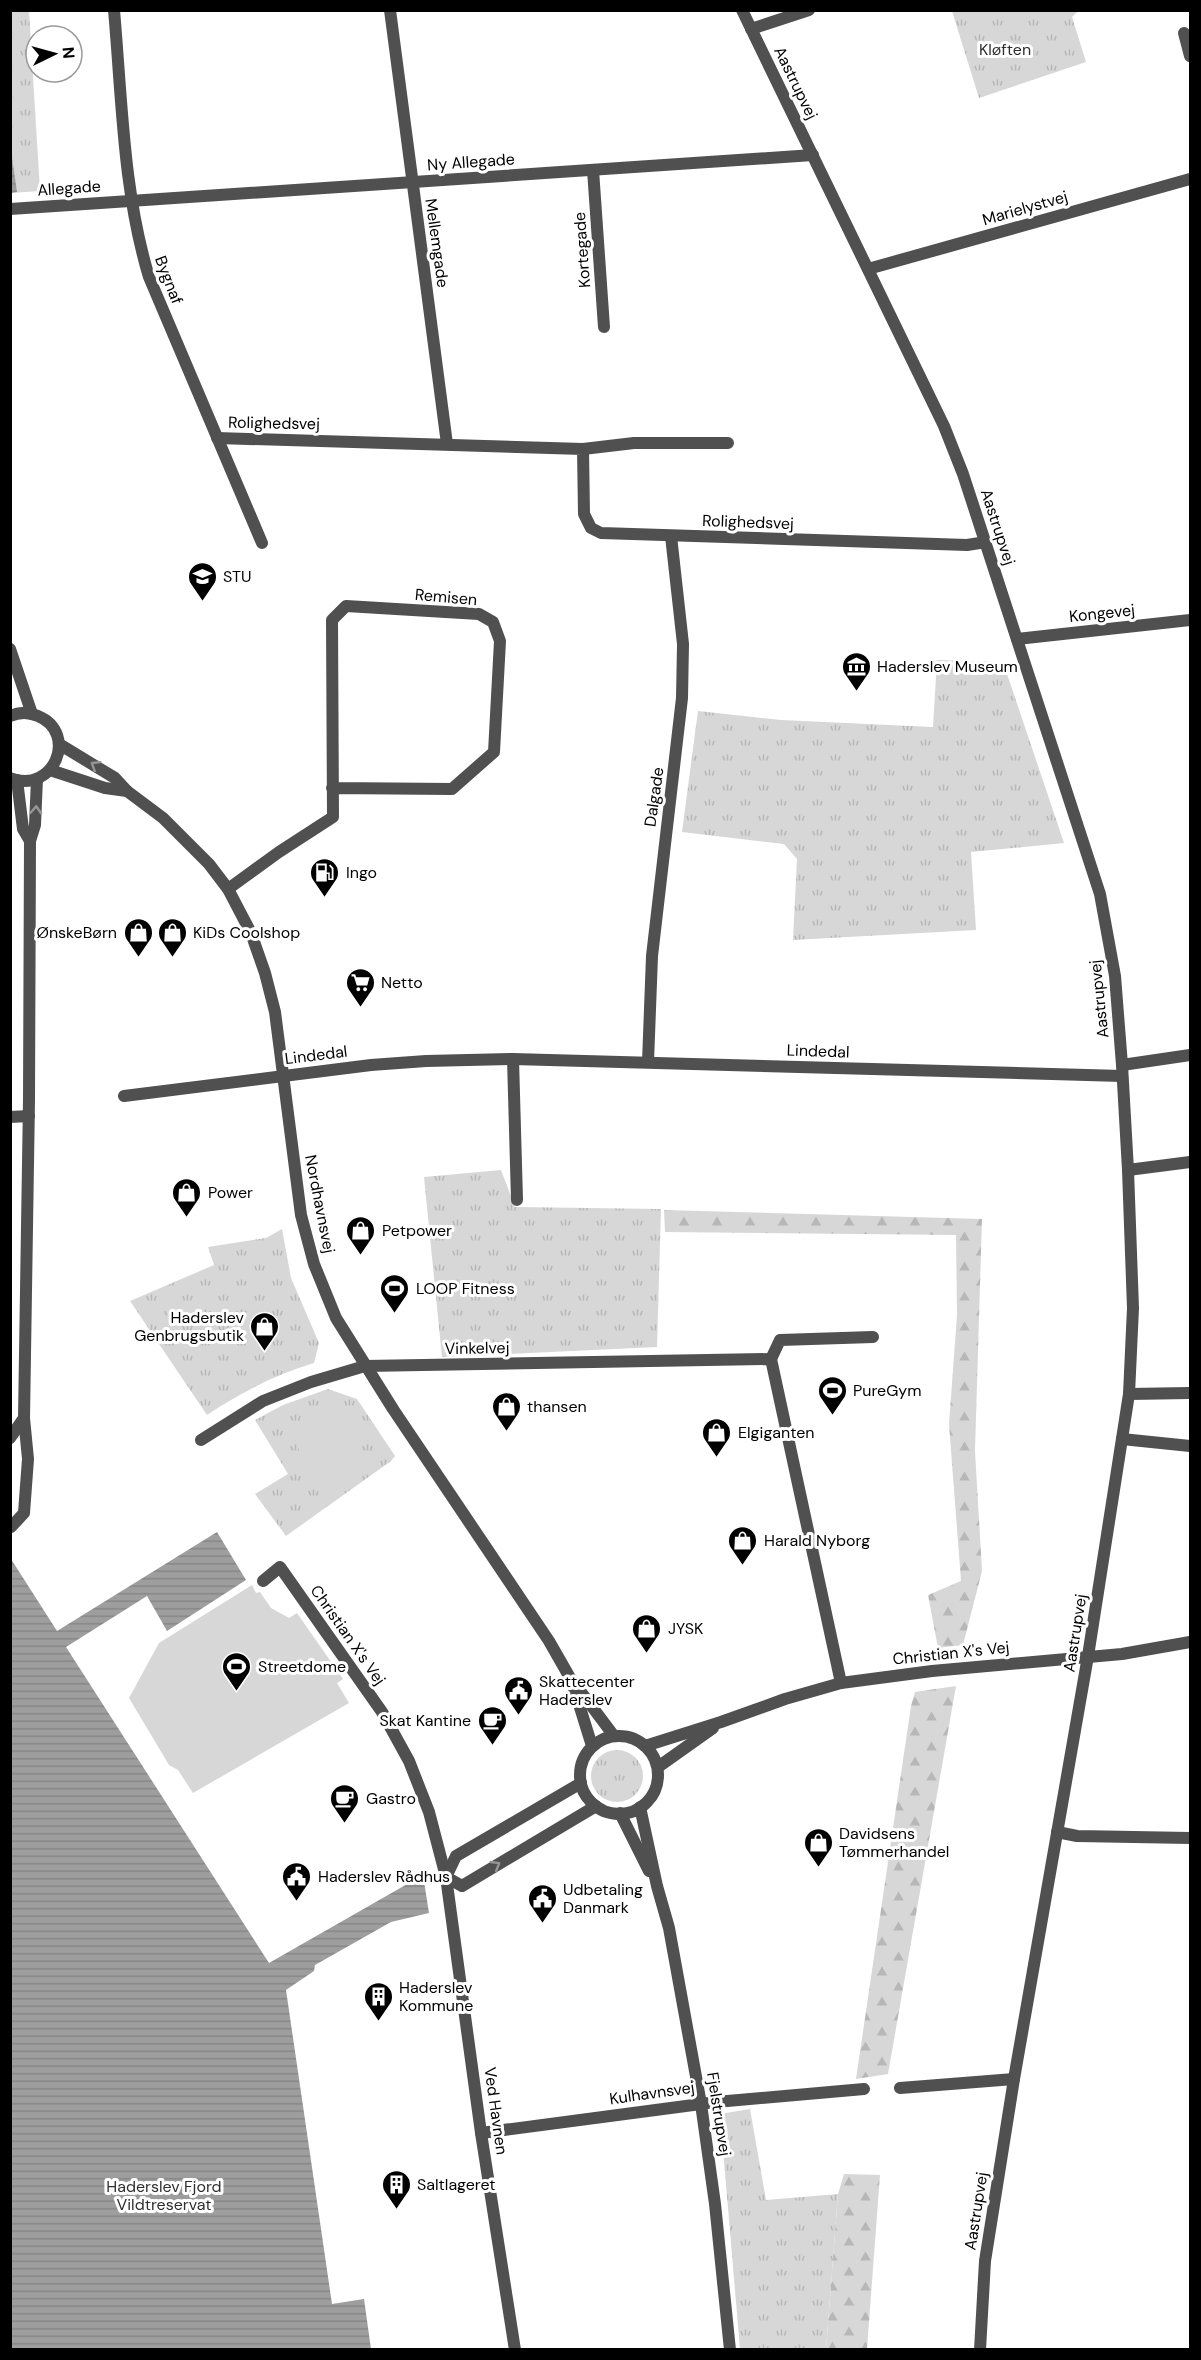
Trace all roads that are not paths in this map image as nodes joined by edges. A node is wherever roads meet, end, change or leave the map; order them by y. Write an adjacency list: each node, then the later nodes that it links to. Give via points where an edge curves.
1 (114, 10): 12 (street, Bygnaf)
2 (390, 10): 11 (street, Mellemgade)
3 (742, 10): 5 (street, Aastrupvej)
4 (809, 10): 5 (street, Aastrupvej)
5 (751, 29): 8 (street, Aastrupvej)
6 (1184, 33): 7 (street)
7 (1191, 56)
8 (813, 155): 9 (street, Ny Allegade); 14 (street, Aastrupvej)
9 (593, 170): 11 (street, Ny Allegade); 15 (street, Kortegade)
10 (1191, 179): 14 (street, Marielystvej)
11 (412, 182): 12 (street, Ny Allegade); 18 (street, Mellemgade)
12 (130, 201): 13 (street, Allegade); 16 (street, Bygnaf, via 149,277)
13 (10, 209)
14 (868, 269): 21 (street, Aastrupvej, via 944,426)
15 (604, 327)
16 (217, 438): 18 (street, Rolighedsvej); 22 (street, Bygnaf)
17 (728, 443): 19 (street, Rolighedsvej, via 634,443)
18 (447, 444): 19 (street, Rolighedsvej)
19 (583, 448): 20 (street, Rolighedsvej, via 584,514 591,528 601,533)
20 (671, 536): 21 (street, Rolighedsvej, via 967,545); 38 (street, Dalgade, via 683,644 682,698 652,956)
21 (986, 542): 24 (street, Aastrupvej)
22 (262, 543)
23 (1191, 620): 24 (street, Kongevej)
24 (1017, 639): 39 (street, Aastrupvej, via 1100,894 1115,976)
25 (10, 649): 26 (street)
26 (33, 714): 27 (street); 28 (street, via 50,724)
27 (10, 716)
28 (59, 744): 29 (street, via 56,762); 33 (street, Nordhavnsvej, one-way to 28, via 115,778)
29 (50, 770): 31 (street); 33 (street, Nordhavnsvej)
30 (14, 779): 31 (street); 34 (street, via 23,829)
31 (37, 779): 34 (street, one-way to 31, via 35,825)
32 (332, 788): 32 (street, Remisen, via 332,620 346,606 479,614 493,622 500,641 494,752 452,789); 35 (street, Remisen, via 333,817)
33 (127, 791): 35 (street, Nordhavnsvej, via 187,840)
34 (30, 841): 42 (street)
35 (228, 890): 40 (street, Nordhavnsvej, via 251,933 265,973)
36 (1191, 1055): 39 (street)
37 (513, 1059): 38 (street, Lindedal); 40 (street, Lindedal, via 371,1065); 46 (street)
38 (648, 1062): 39 (street, Lindedal)
39 (1122, 1070): 45 (street, Aastrupvej)
40 (284, 1076): 41 (street, Lindedal); 49 (street, Nordhavnsvej, via 300,1204 314,1264 336,1318)
41 (124, 1096)
42 (29, 1116): 43 (street); 52 (street)
43 (10, 1117)
44 (1191, 1162): 45 (street)
45 (1128, 1170): 50 (street, Aastrupvej)
46 (517, 1200)
47 (873, 1337): 48 (street, via 780,1340)
48 (771, 1359): 49 (street, Vinkelvej); 62 (street)
49 (365, 1366): 55 (street, Vinkelvej, via 263,1401); 61 (street, Nordhavnsvej)
50 (1130, 1394): 51 (street); 54 (street, Aastrupvej)
51 (1191, 1394)
52 (24, 1418): 53 (street); 57 (street, via 28,1459 24,1513)
53 (10, 1438)
54 (1122, 1439): 56 (street); 60 (street, Aastrupvej)
55 (201, 1440)
56 (1191, 1446)
57 (11, 1527)
58 (263, 1581): 74 (street, Christian X's Vej, via 280,1567 382,1712 409,1761 429,1812)
59 (1191, 1642): 60 (street, Christian X's Vej)
60 (1088, 1656): 62 (street, Christian X's Vej); 72 (street, Aastrupvej)
61 (569, 1676): 64 (street, Nordhavnsvej); 65 (street, Nordhavnsvej)
62 (841, 1683): 63 (street, Christian X's Vej)
63 (721, 1722): 66 (street, Christian X's Vej); 67 (street, Christian X's Vej)
64 (614, 1736): 65 (street); 66 (street, via 628,1737)
65 (592, 1746): 68 (street, via 581,1763)
66 (645, 1746): 67 (street)
67 (658, 1767): 70 (street, via 654,1792)
68 (581, 1783): 69 (street); 74 (street, via 456,1856)
69 (596, 1806): 71 (street); 74 (street, one-way to 69, via 462,1886)
70 (640, 1807): 71 (street); 75 (street, Fjelstrupvej)
71 (620, 1813): 75 (street, Fjelstrupvej)
72 (1057, 1832): 73 (street, via 1077,1836); 76 (street, Aastrupvej)
73 (1191, 1838)
74 (446, 1877): 80 (street, Ved Havnen)
75 (657, 1886): 79 (street, Fjelstrupvej, via 674,1951)
76 (1014, 2079): 77 (street); 83 (street, Aastrupvej, via 985,2265)
77 (900, 2088)
78 (864, 2090): 79 (street, Kulhavnsvej)
79 (701, 2104): 80 (street, Kulhavnsvej); 82 (street, Fjelstrupvej)
80 (481, 2133): 81 (street, Ved Havnen)
81 (515, 2349)
82 (730, 2349)
83 (980, 2349)

